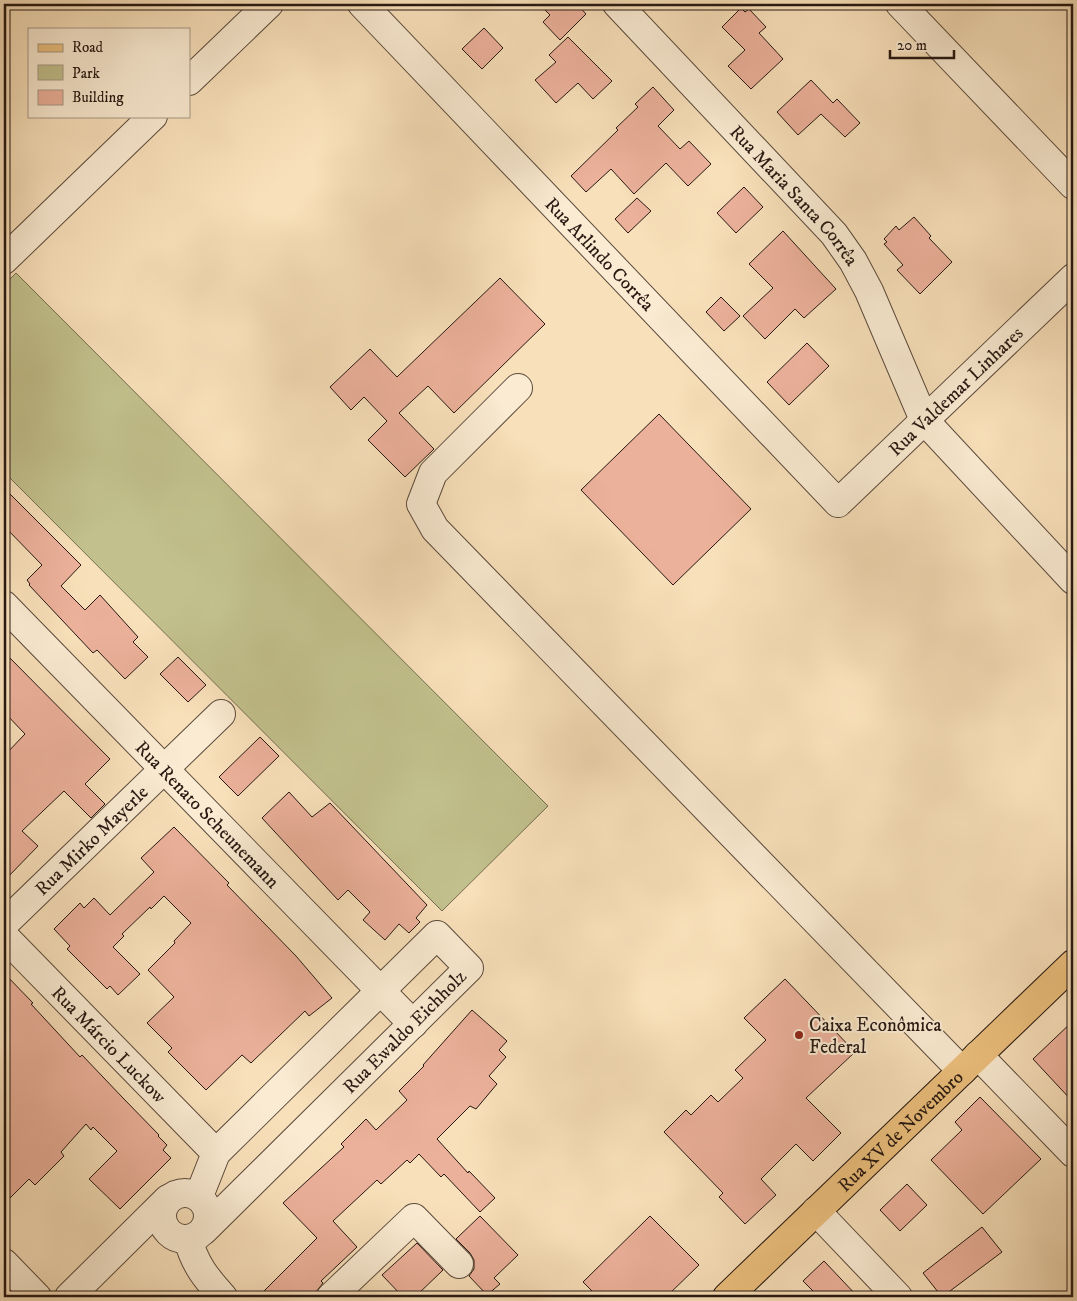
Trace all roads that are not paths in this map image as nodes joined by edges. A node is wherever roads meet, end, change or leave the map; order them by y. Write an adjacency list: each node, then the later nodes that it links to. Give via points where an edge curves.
1 (269, 4): 5 (street)
2 (362, 4): 12 (street, Rua Arlindo Corrêa)
3 (617, 4): 11 (street, Rua Maria Santa Corrêa, via 834,234 869,291)
4 (900, 4): 7 (street)
5 (190, 80)
6 (151, 118): 8 (street)
7 (1073, 185)
8 (4, 260)
9 (1073, 278): 11 (street, Rua Valdemar Linhares)
10 (518, 388): 22 (street, via 433,473 421,504 435,529)
11 (924, 420): 12 (street, Rua Valdemar Linhares); 13 (street, Rua Maria Santa Corrêa)
12 (838, 503)
13 (1073, 580)
14 (4, 605): 16 (street, Rua Renato Scheunemann)
15 (221, 714): 16 (street, Rua Mirko Mayerle)
16 (164, 769): 17 (street, Rua Mirko Mayerle); 20 (street, Rua Renato Scheunemann)
17 (4, 924)
18 (4, 936): 24 (street, Rua Márcio Luckow)
19 (1073, 964): 22 (main road, Rua XV de Novembro)
20 (381, 991): 21 (street, Rua Renato Scheunemann); 21 (street, Rua Ewaldo Eichholz, via 437,935 469,968); 24 (street, Rua Ewaldo Eichholz)
21 (413, 1024): 28 (street, Rua Ewaldo Eichholz)
22 (970, 1063): 23 (street); 27 (main road, Rua XV de Novembro)
23 (1073, 1152)
24 (216, 1153): 25 (street, Rua Ewaldo Eichholz)
25 (199, 1196): 26 (street, via 183,1192); 28 (street, via 209,1216 208,1223)
26 (168, 1199): 28 (street, via 162,1212 164,1226 174,1236); 32 (street)
27 (816, 1211): 35 (main road, Rua XV de Novembro); 36 (street)
28 (196, 1234): 33 (street, via 198,1266)
29 (4, 1263): 31 (street)
30 (459, 1264): 34 (street, via 414,1218)
31 (37, 1297)
32 (69, 1297)
33 (224, 1297)
34 (331, 1297)
35 (727, 1297)
36 (898, 1297)

